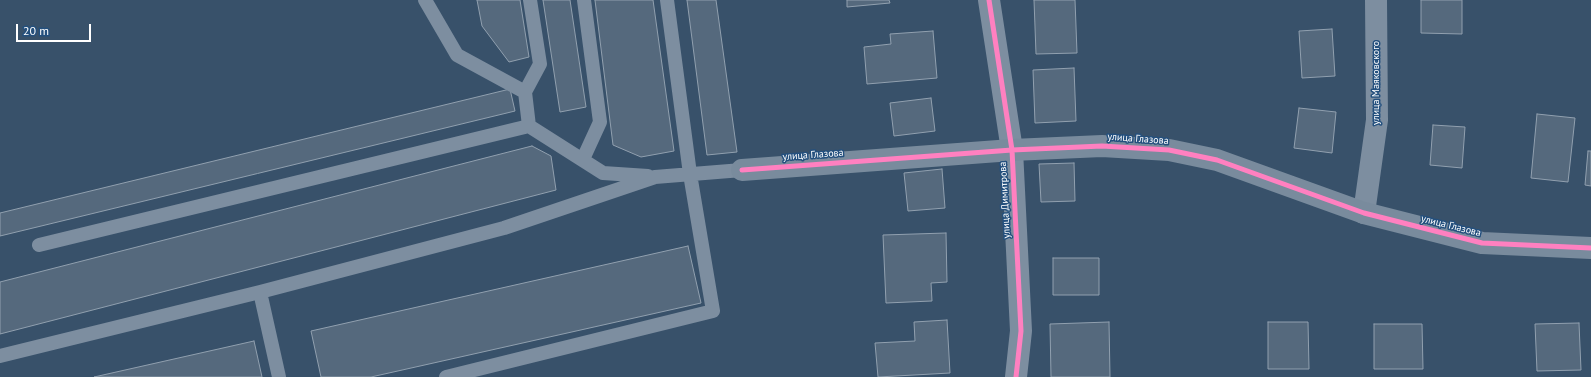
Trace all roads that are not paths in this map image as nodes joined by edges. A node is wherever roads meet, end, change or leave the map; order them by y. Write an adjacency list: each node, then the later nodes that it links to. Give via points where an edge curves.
1 (426, 0): 7 (lane, via 457,55)
2 (530, 0): 7 (lane, via 540,64)
3 (584, 0): 10 (lane, via 600,122)
4 (667, 0): 12 (lane)
5 (989, 0): 9 (street, улица Димитрова)
6 (1376, 0): 14 (street, улица Маяковского, via 1377,120)
7 (525, 92): 8 (lane)
8 (530, 126): 10 (lane); 15 (lane)
9 (1012, 150): 11 (street, улица Глазова); 14 (street, улица Глазова, via 1102,146 1169,150 1217,160); 21 (street, улица Димитрова, via 1021,331)
10 (583, 159): 13 (lane, via 603,173)
11 (742, 170): 12 (lane)
12 (690, 174): 13 (lane); 20 (lane, via 713,311)
13 (655, 176): 17 (lane, via 504,228)
14 (1364, 213): 16 (street, улица Глазова, via 1482,243)
15 (39, 245)
16 (1591, 248)
17 (260, 292): 18 (lane); 19 (lane)
18 (0, 356)
19 (278, 377)
20 (446, 377)
21 (1016, 377)

